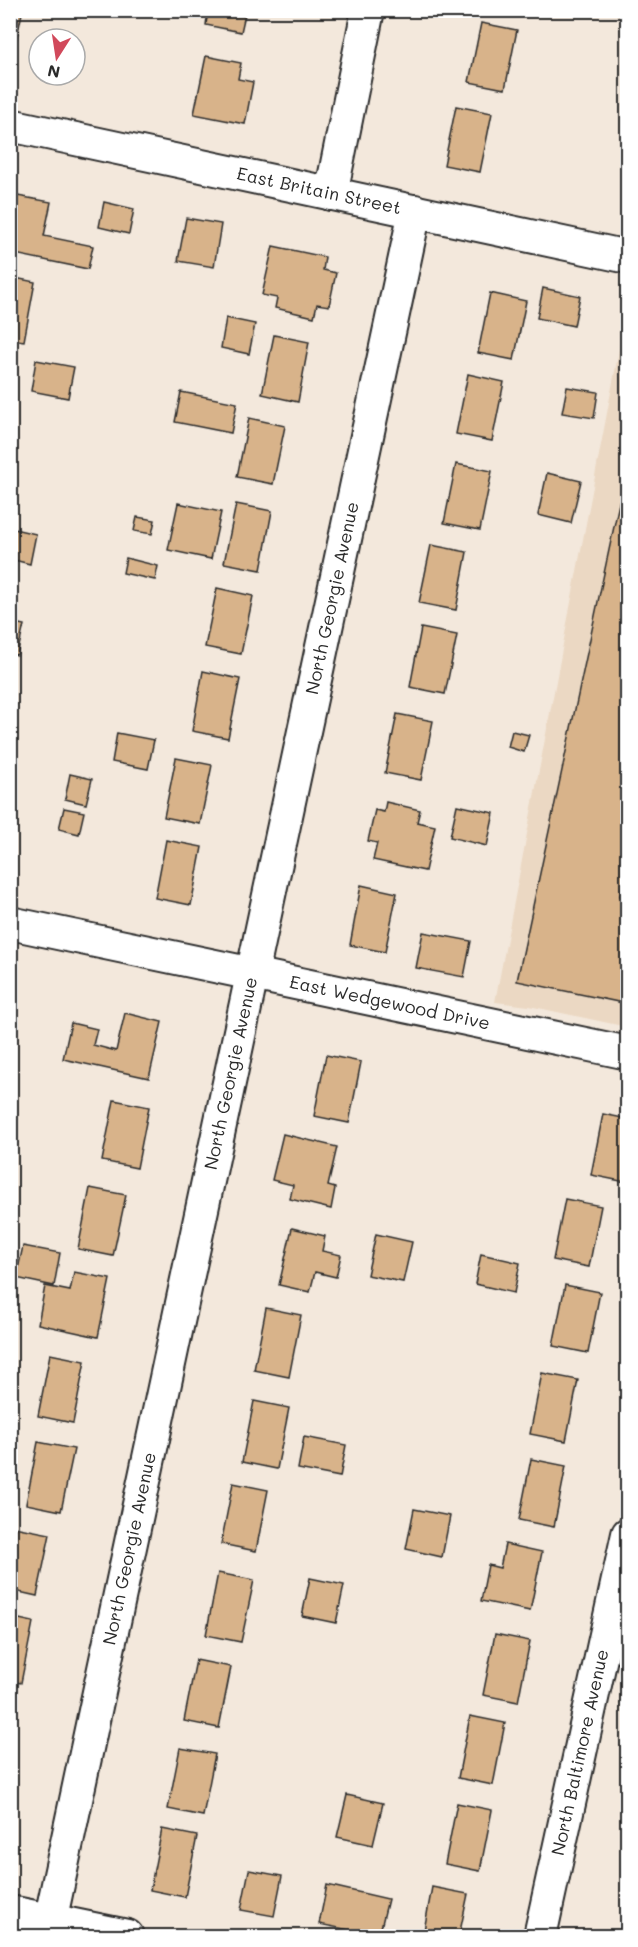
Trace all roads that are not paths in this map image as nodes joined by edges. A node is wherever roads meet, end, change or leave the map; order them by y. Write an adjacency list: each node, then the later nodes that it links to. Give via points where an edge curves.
1 (368, 10): 3 (street)
2 (10, 125): 3 (street, East Britain Street)
3 (331, 194): 4 (street, East Britain Street)
4 (415, 211): 5 (street, East Britain Street); 7 (street, North Georgie Avenue)
5 (627, 257)
6 (10, 923): 7 (street, East Wedgewood Drive)
7 (254, 974): 8 (street, East Wedgewood Drive); 11 (street, North Georgie Avenue)
8 (627, 1053)
9 (627, 1534): 13 (street, North Baltimore Avenue)
10 (10, 1912): 11 (street)
11 (49, 1928): 12 (street)
12 (127, 1936)
13 (540, 1936)

